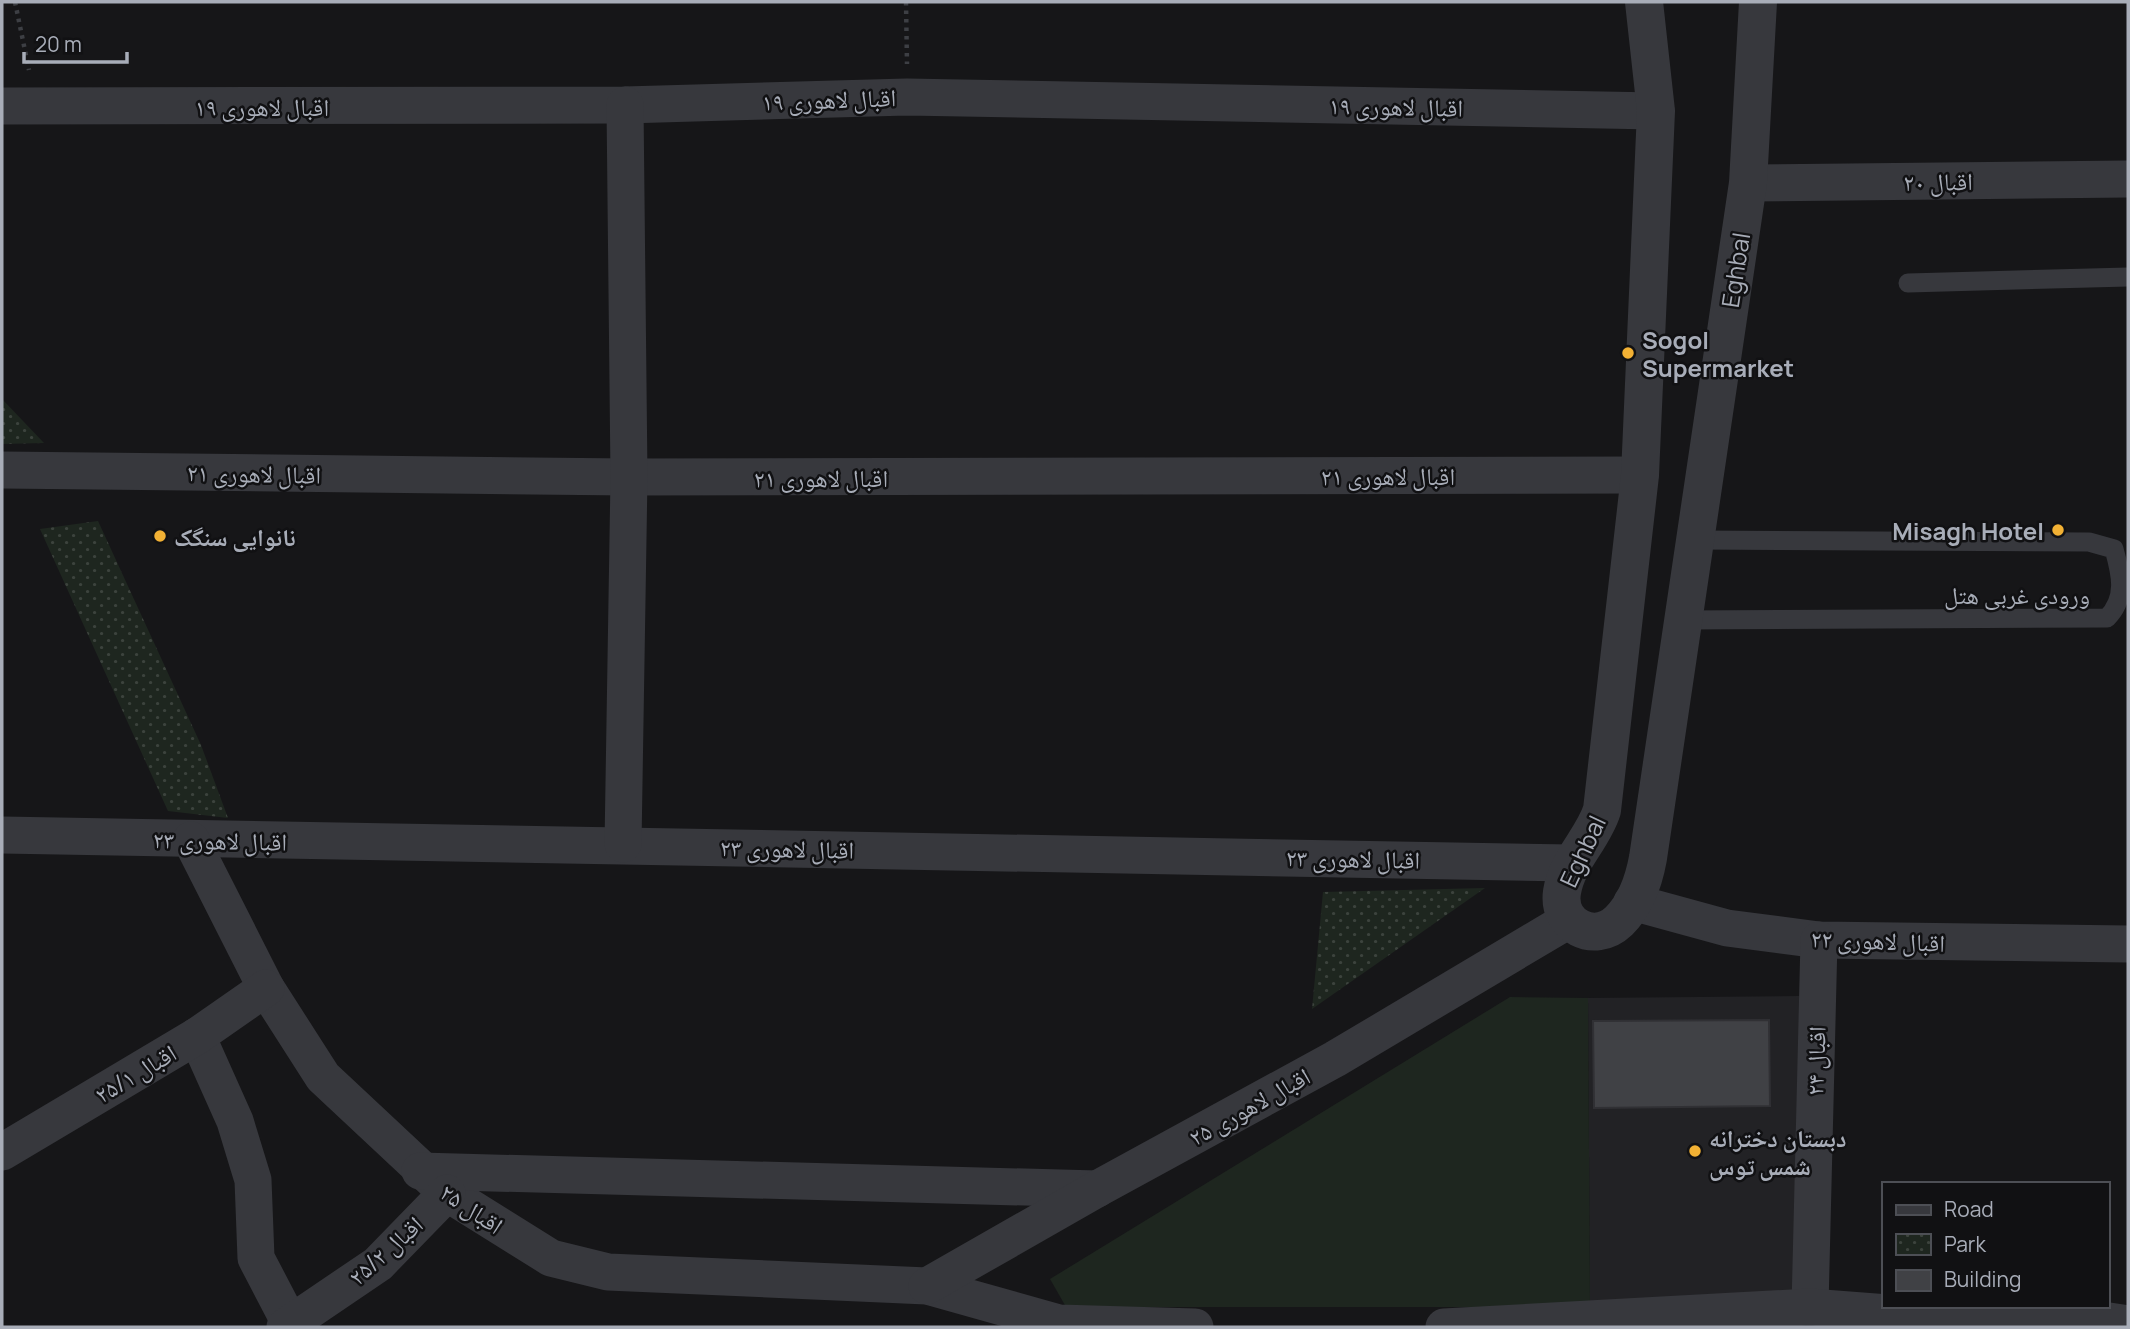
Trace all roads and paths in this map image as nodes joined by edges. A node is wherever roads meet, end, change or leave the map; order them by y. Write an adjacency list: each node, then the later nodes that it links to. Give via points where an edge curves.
1 (15, 2): 6 (path)
2 (906, 2): 5 (path)
3 (1644, 2): 8 (street, Eghbal)
4 (1758, 2): 10 (street, Eghbal)
5 (907, 96): 7 (street, اقبال لاهوری ۱۹); 8 (street, اقبال لاهوری ۱۹)
6 (19, 106): 7 (street, اقبال لاهوری ۱۹)
7 (625, 106): 15 (street)
8 (1656, 111): 14 (street, Eghbal)
9 (2128, 179): 10 (street, اقبال ۲۰)
10 (1748, 183): 16 (street, Eghbal)
11 (2128, 277): 12 (lane)
12 (1909, 283)
13 (2, 470): 15 (street, اقبال لاهوری ۲۱)
14 (1640, 475): 15 (street, اقبال لاهوری ۲۱); 21 (street, Eghbal, via 1602,810 1596,828)
15 (629, 477): 20 (street)
16 (1695, 540): 17 (street, Eghbal); 17 (lane, ورودی غربی هتل, via 2089,542 2114,549 2122,578 2118,607 2107,618)
17 (1683, 620): 22 (street, Eghbal, via 1648,858)
18 (2, 835): 19 (street, اقبال لاهوری ۲۳)
19 (191, 840): 20 (street, اقبال لاهوری ۲۳); 26 (street, اقبال ۲۵)
20 (623, 845): 21 (street, اقبال لاهوری ۲۳)
21 (1571, 863): 23 (street, Eghbal, via 1562,891)
22 (1632, 902): 23 (street, Eghbal, via 1617,923 1605,930 1579,930); 24 (street, اقبال لاهوری ۲۲, via 1727,928)
23 (1567, 921): 30 (street, اقبال لاهوری ۲۵, via 1335,1059)
24 (1819, 940): 25 (street, اقبال لاهوری ۲۲); 32 (street, اقبال ۲۴)
25 (2128, 944)
26 (266, 988): 27 (street, اقبال ۲۵/۱); 29 (street, اقبال ۲۵, via 323,1077)
27 (197, 1036): 28 (street, اقبال ۲۵/۱); 34 (street, via 235,1121 253,1180 256,1258)
28 (2, 1152)
29 (433, 1182): 30 (street); 31 (street, اقبال ۲۵, via 551,1258 608,1272); 34 (street, اقبال ۲۵/۲, via 378,1264)
30 (1097, 1188): 31 (street, اقبال لاهوری ۲۵)
31 (927, 1286): 35 (street, اقبال ۲۵, via 1059,1323)
32 (1810, 1307): 33 (street, via 1914,1315 2096,1319); 36 (street)
33 (2126, 1325)
34 (290, 1326)
35 (1195, 1327)
36 (1444, 1327)

